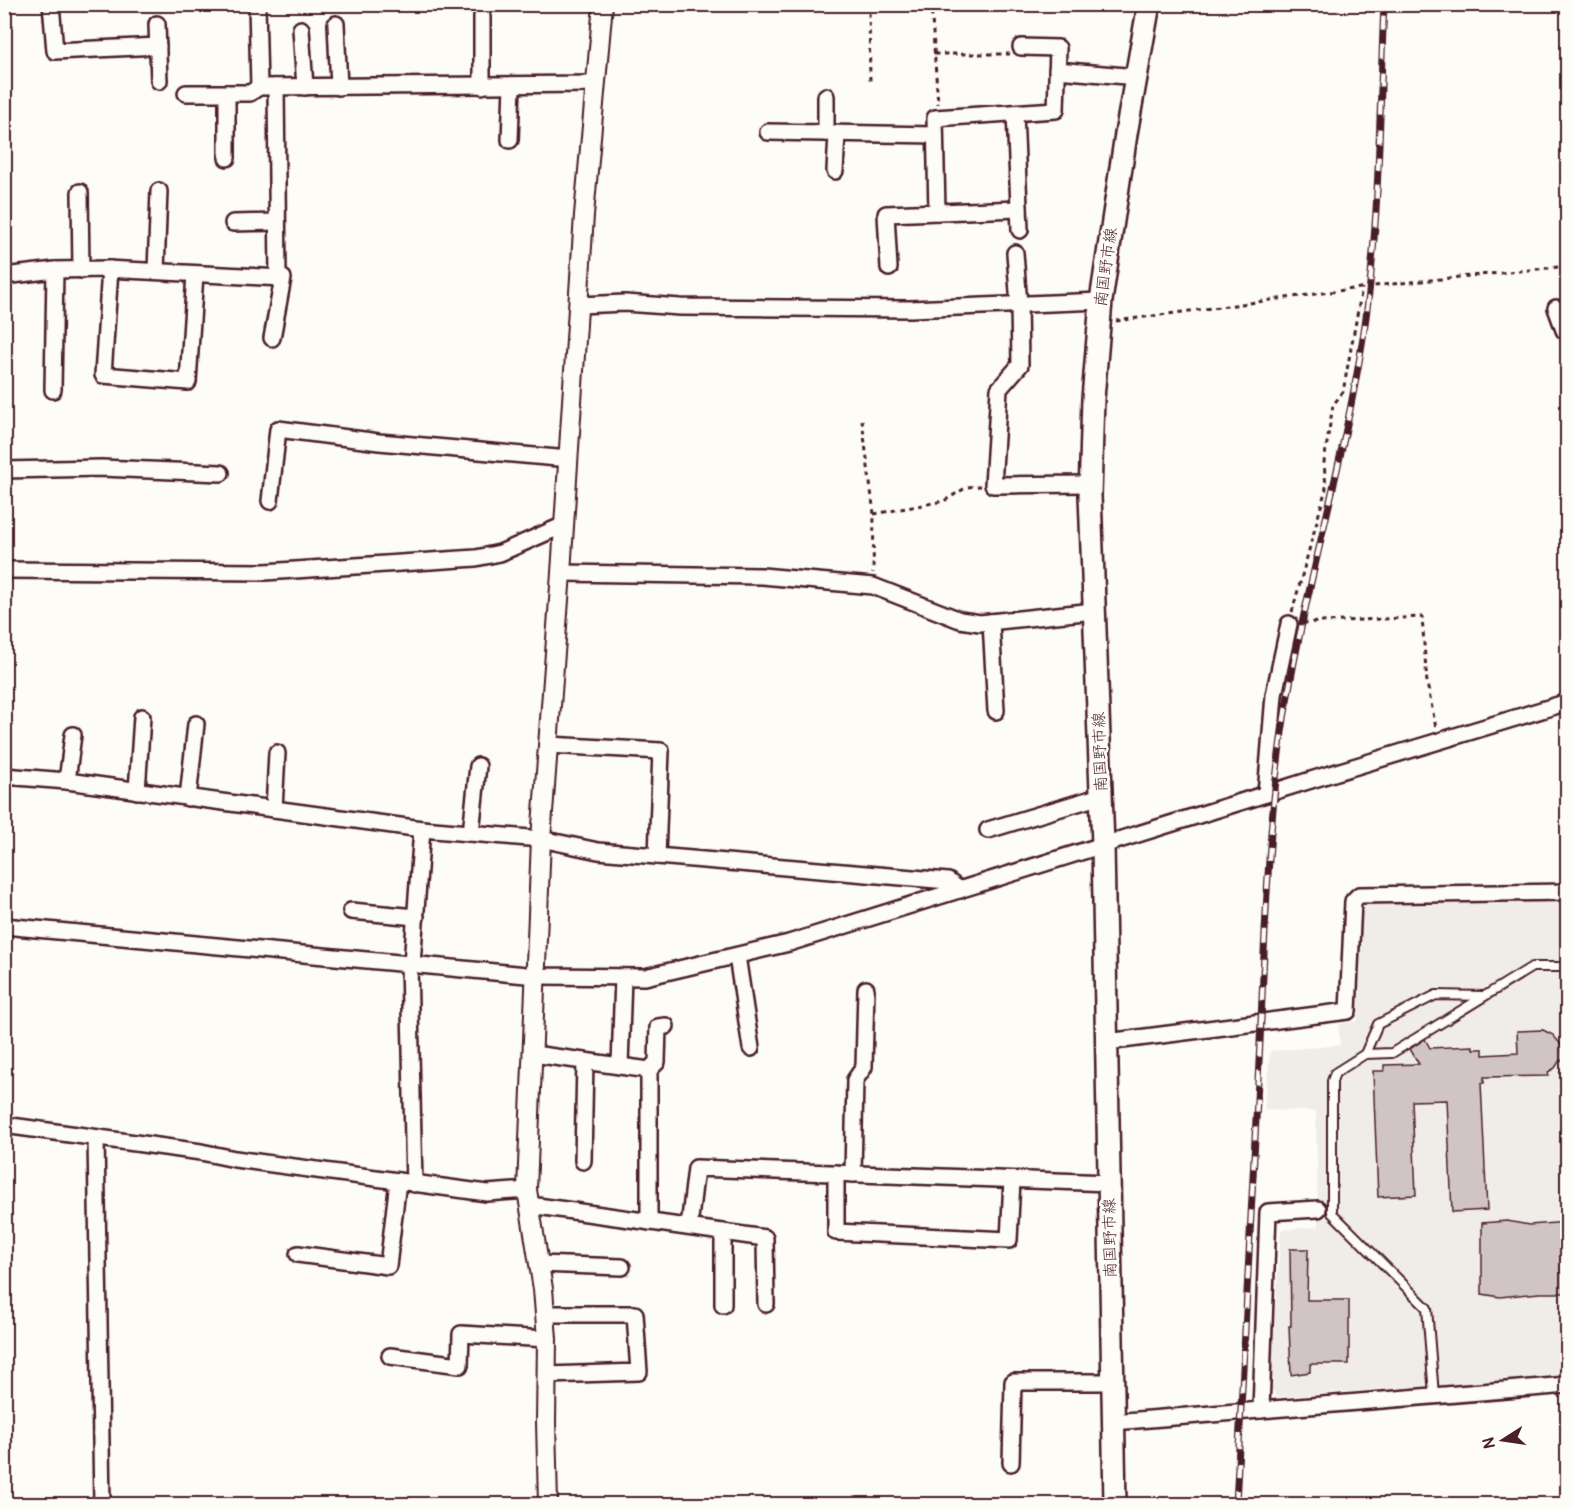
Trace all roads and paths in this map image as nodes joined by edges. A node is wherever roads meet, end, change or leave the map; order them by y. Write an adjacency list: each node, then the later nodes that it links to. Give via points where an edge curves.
1 (51, 4): 11 (street, via 55,51)
2 (257, 4): 21 (street)
3 (603, 4): 17 (street)
4 (869, 4): 18 (path)
5 (931, 4): 13 (path)
6 (1149, 4): 15 (main road, 南国野市線)
7 (482, 16): 19 (street)
8 (157, 24): 11 (street)
9 (336, 24): 24 (street)
10 (301, 29): 23 (street)
11 (158, 46): 16 (street)
12 (1021, 48): 13 (path, via 1018,54); 14 (street, via 1058,48)
13 (934, 54): 29 (path)
14 (1057, 70): 15 (street); 28 (street, via 1056,110)
15 (1137, 77): 54 (main road, 南国野市線)
16 (159, 81)
17 (596, 84): 20 (street); 55 (street)
18 (870, 84)
19 (482, 86): 20 (street); 24 (street)
20 (512, 86): 33 (street)
21 (260, 87): 22 (street); 26 (street, via 250,93)
22 (276, 87): 23 (street); 40 (street)
23 (305, 87): 24 (street)
24 (339, 87)
25 (186, 93): 26 (street)
26 (227, 93): 34 (street)
27 (826, 96): 31 (street)
28 (1015, 113): 29 (street); 38 (street)
29 (939, 118): 32 (street, via 935,118)
30 (768, 132): 31 (street)
31 (831, 133): 32 (street); 35 (street)
32 (935, 135): 39 (street)
33 (510, 140)
34 (227, 158)
35 (835, 171)
36 (159, 191): 49 (street)
37 (80, 192): 48 (street)
38 (1019, 208): 39 (street); 42 (street)
39 (937, 212): 45 (street, via 886,214)
40 (277, 222): 41 (street); 52 (street)
41 (233, 223)
42 (1020, 230)
43 (1015, 253): 56 (street)
44 (1568, 266): 53 (path)
45 (889, 268)
46 (110, 269): 48 (street); 49 (street); 50 (street, via 104,375 188,382)
47 (55, 270): 48 (street); 51 (street); 62 (street)
48 (81, 270)
49 (156, 272): 50 (street)
50 (195, 274): 52 (street)
51 (4, 276)
52 (278, 278): 60 (street, via 283,278)
53 (1362, 288): 58 (path); 78 (path, via 1343,392 1333,405 1324,462 1326,488)
54 (1101, 301): 56 (street); 58 (main road, 南国野市線)
55 (579, 305): 56 (street, via 835,310); 65 (street)
56 (1019, 305): 69 (street, via 1020,365 999,389)
57 (1556, 308): 59 (street, via 1564,330)
58 (1099, 323): 68 (main road, 南国野市線)
59 (1568, 330)
60 (272, 338)
61 (38, 372): 62 (street)
62 (54, 373): 63 (street)
63 (53, 390)
64 (862, 420): 71 (path)
65 (569, 459): 70 (street, via 278,429); 72 (street)
66 (4, 470): 67 (street, via 101,468)
67 (221, 473)
68 (1090, 484): 69 (street); 76 (main road, 南国野市線)
69 (993, 485): 71 (path, via 967,487 944,501)
70 (270, 501)
71 (874, 514): 75 (path)
72 (564, 525): 73 (street, via 500,553 477,558 264,572); 74 (street)
73 (4, 570)
74 (561, 573): 75 (street, via 762,576); 85 (street)
75 (873, 586): 77 (street, via 960,620)
76 (1094, 610): 77 (street); 92 (main road, 南国野市線)
77 (991, 622): 80 (street)
78 (1288, 624): 84 (path, via 1422,617 1427,683); 91 (street, via 1274,695)
79 (1568, 702): 84 (street)
80 (996, 711)
81 (141, 717): 90 (street)
82 (196, 724): 93 (street)
83 (73, 735): 89 (street)
84 (1438, 741): 91 (street)
85 (548, 745): 98 (street); 100 (street, via 660,751)
86 (277, 753): 94 (street)
87 (478, 766): 97 (street)
88 (4, 776): 89 (street)
89 (66, 781): 90 (street)
90 (137, 791): 93 (street)
91 (1266, 794): 99 (street)
92 (1101, 796): 96 (street); 99 (main road, 南国野市線)
93 (188, 798): 94 (street)
94 (274, 809): 95 (street)
95 (422, 828): 97 (street); 104 (street)
96 (988, 830)
97 (471, 833): 98 (street)
98 (541, 839): 100 (street, via 598,851); 109 (street)
99 (1103, 845): 101 (street); 114 (main road, 南国野市線)
100 (657, 856): 101 (street, via 948,882)
101 (960, 890): 106 (street)
102 (1568, 892): 114 (street, via 1359,895 1353,901 1348,1011)
103 (351, 911): 104 (street)
104 (416, 917): 107 (street)
105 (4, 926): 107 (street)
106 (737, 956): 110 (street, via 645,977); 115 (street)
107 (411, 963): 109 (street); 129 (street)
108 (1568, 967): 112 (lane, via 1532,967)
109 (537, 976): 110 (street); 116 (street)
110 (623, 977): 119 (street)
111 (866, 989): 125 (street, via 864,1068 855,1080)
112 (1485, 996): 117 (lane, via 1392,1053); 117 (lane, via 1436,995 1378,1024)
113 (666, 1026): 120 (street, via 658,1027 657,1062)
114 (1107, 1042): 128 (main road, 南国野市線)
115 (751, 1048)
116 (533, 1054): 118 (street); 130 (street)
117 (1365, 1054): 131 (lane, via 1335,1073 1332,1081)
118 (585, 1061): 119 (street); 123 (street)
119 (620, 1066): 120 (street)
120 (650, 1070): 132 (street)
121 (4, 1125): 122 (street)
122 (96, 1138): 127 (street); 150 (street)
123 (583, 1161)
124 (836, 1173): 125 (street); 126 (street, via 836,1232 1009,1240); 133 (street, via 696,1168)
125 (853, 1174): 126 (street)
126 (1012, 1180): 128 (street)
127 (398, 1181): 129 (street); 135 (street, via 388,1266)
128 (1109, 1183): 144 (main road, 南国野市線)
129 (414, 1184): 130 (street)
130 (528, 1197): 132 (street); 136 (street)
131 (1325, 1209): 146 (lane, via 1427,1308); 147 (street, via 1268,1212)
132 (649, 1222): 133 (street)
133 (689, 1227): 134 (street)
134 (723, 1232): 138 (street, via 765,1238); 139 (street)
135 (298, 1254)
136 (539, 1264): 137 (street); 140 (street)
137 (622, 1267)
138 (766, 1304)
139 (723, 1305)
140 (545, 1314): 141 (street); 143 (street, via 635,1314 639,1372)
141 (548, 1339): 142 (street, via 461,1334 460,1365); 143 (street)
142 (390, 1356)
143 (547, 1374): 151 (street)
144 (1112, 1382): 148 (main road, 南国野市線); 149 (street, via 1013,1382)
145 (1568, 1385): 146 (street)
146 (1434, 1395): 147 (street)
147 (1261, 1410): 148 (street)
148 (1113, 1422): 152 (main road, 南国野市線)
149 (1011, 1463)
150 (102, 1504)
151 (548, 1504)
152 (1114, 1504)

